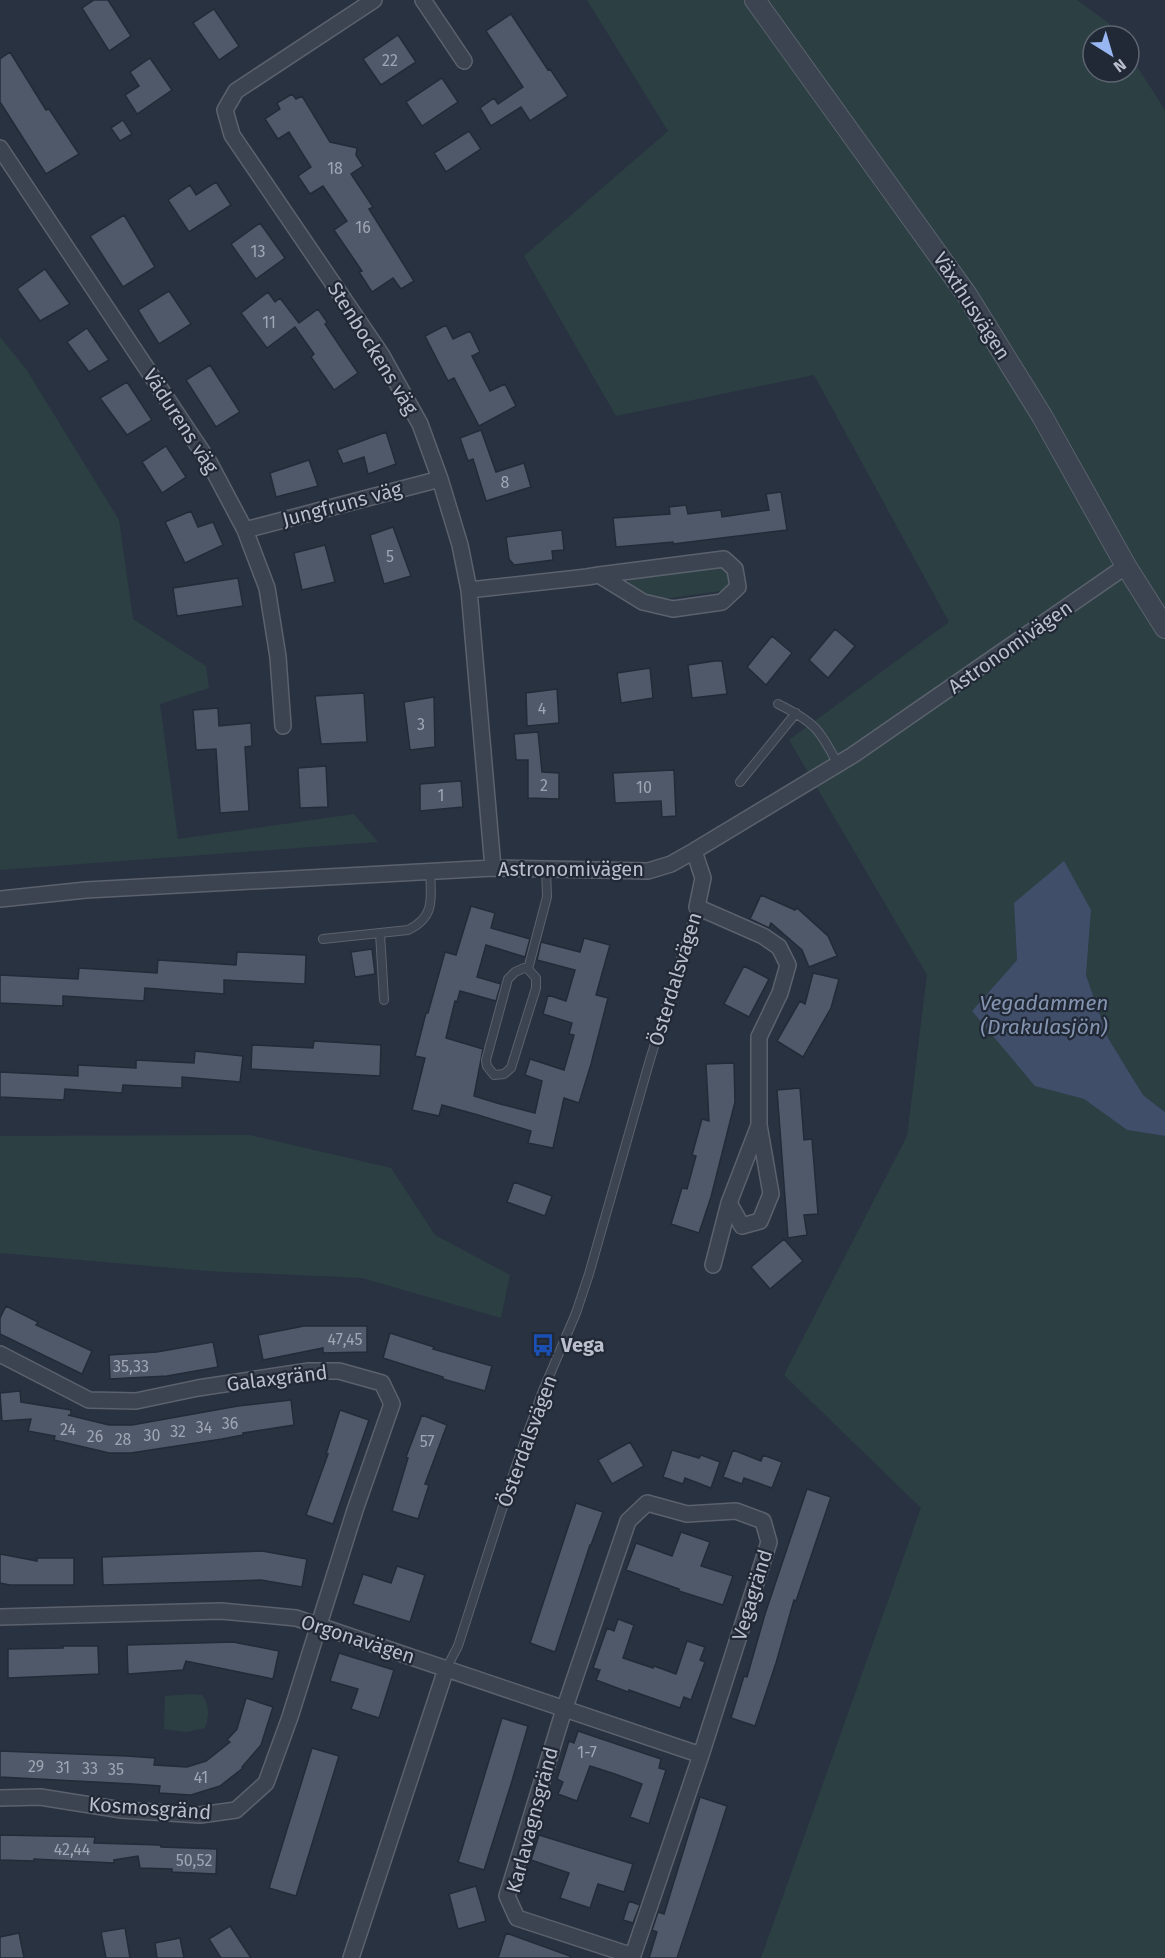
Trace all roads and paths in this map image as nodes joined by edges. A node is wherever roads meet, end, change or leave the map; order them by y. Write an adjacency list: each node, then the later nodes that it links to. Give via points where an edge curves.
1 (375, 0): 6 (street, Stenbockens väg, via 236,91 225,110 232,135 381,354 420,424)
2 (423, 0): 4 (street)
3 (755, 0): 8 (street, Växthusvägen, via 968,295)
4 (464, 61)
5 (0, 148): 7 (street, Vädurens väg, via 209,462)
6 (440, 479): 7 (street, Jungfruns väg); 10 (street, Stenbockens väg)
7 (245, 530): 14 (street, Vädurens väg, via 267,588)
8 (1126, 566): 11 (street, Växthusvägen); 15 (street, Astronomivägen)
9 (599, 575): 9 (street, via 643,602 673,609 722,602 738,587 735,569 724,559); 10 (street)
10 (469, 590): 18 (street, Stenbockens väg)
11 (1165, 628)
12 (778, 704): 13 (lane)
13 (796, 713): 15 (lane, via 814,725); 16 (lane)
14 (283, 726)
15 (838, 765): 17 (street, Astronomivägen)
16 (740, 782)
17 (694, 852): 19 (street, Astronomivägen, via 648,871); 22 (street, Österdalsvägen, via 703,878)
18 (493, 868): 19 (street, Astronomivägen); 20 (street, Astronomivägen)
19 (546, 868): 25 (lane, via 547,897)
20 (430, 871): 21 (street, Astronomivägen, via 86,890); 23 (lane, via 431,903 423,920 408,930)
21 (0, 899)
22 (698, 907): 27 (street, via 779,947 788,965 780,993 759,1037); 33 (lane, Österdalsvägen, via 583,1293 542,1393 458,1646)
23 (380, 933): 24 (lane); 26 (lane)
24 (323, 939)
25 (528, 969): 25 (lane, via 536,978 536,988 511,1068 494,1075 486,1060 508,979 518,970)
26 (384, 1000)
27 (759, 1125): 28 (street); 28 (street, via 771,1194 760,1221 742,1226)
28 (729, 1203): 29 (street)
29 (714, 1265)
30 (0, 1354): 32 (street, Galaxgränd, via 89,1400 136,1401 309,1371 339,1371 382,1383 392,1404)
31 (0, 1617): 32 (street, Orgonavägen, via 221,1611 296,1618)
32 (318, 1624): 33 (street, Orgonavägen); 36 (street, Kosmosgränd, via 266,1783 236,1810 200,1815 122,1810 40,1797)
33 (446, 1669): 34 (street, Orgonavägen); 38 (street, Österdalsvägen)
34 (564, 1708): 35 (street, Orgonavägen); 35 (street, Vegagränd, via 628,1521 647,1503 687,1514 736,1511 763,1521 769,1542); 37 (street, Karlavagnsgränd, via 507,1896 517,1918)
35 (701, 1755): 37 (street, Karlavagnsgränd)
36 (0, 1798)
37 (633, 1957)
38 (351, 1958)

